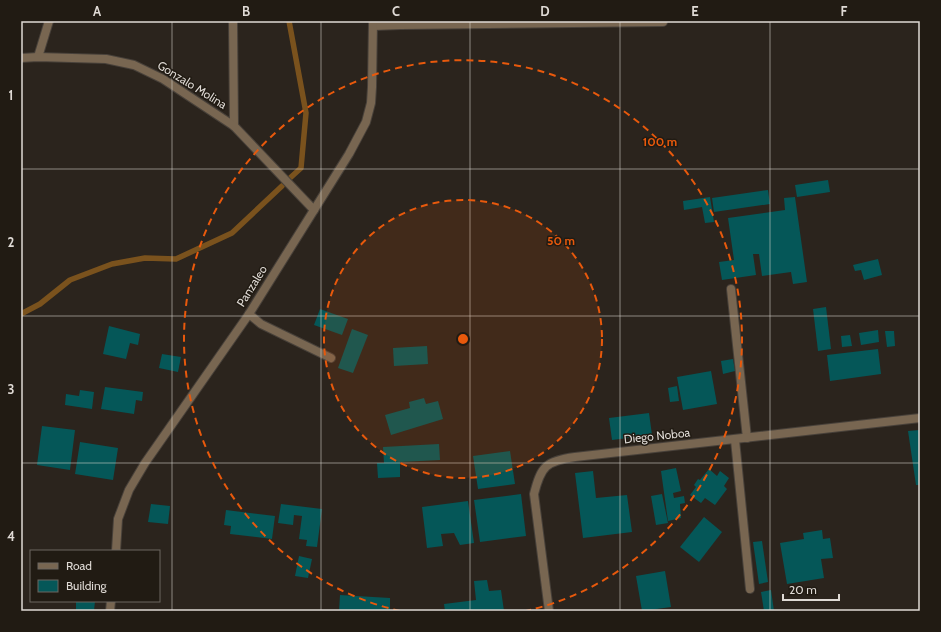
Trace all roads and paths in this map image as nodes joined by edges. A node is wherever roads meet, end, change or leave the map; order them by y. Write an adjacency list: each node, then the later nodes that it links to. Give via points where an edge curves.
1 (49, 21): 5 (street)
2 (233, 21): 7 (street)
3 (663, 22): 4 (street)
4 (373, 24): 8 (street, Panzaleo, via 371,104 366,122)
5 (38, 57): 6 (street, Gonzalo Molina); 7 (street, Gonzalo Molina, via 106,59 134,65 164,79)
6 (21, 58)
7 (234, 126): 8 (street, Gonzalo Molina)
8 (314, 210): 10 (street, Panzaleo)
9 (732, 289): 13 (street)
10 (249, 314): 11 (street, via 261,324); 15 (street, Panzaleo, via 129,490 118,519)
11 (331, 358)
12 (920, 418): 13 (street, Diego Noboa)
13 (747, 438): 14 (street, Diego Noboa)
14 (735, 440): 16 (street); 17 (street, Diego Noboa, via 574,457 548,464 538,477 534,494)
15 (116, 550)
16 (750, 589)
17 (549, 611)

